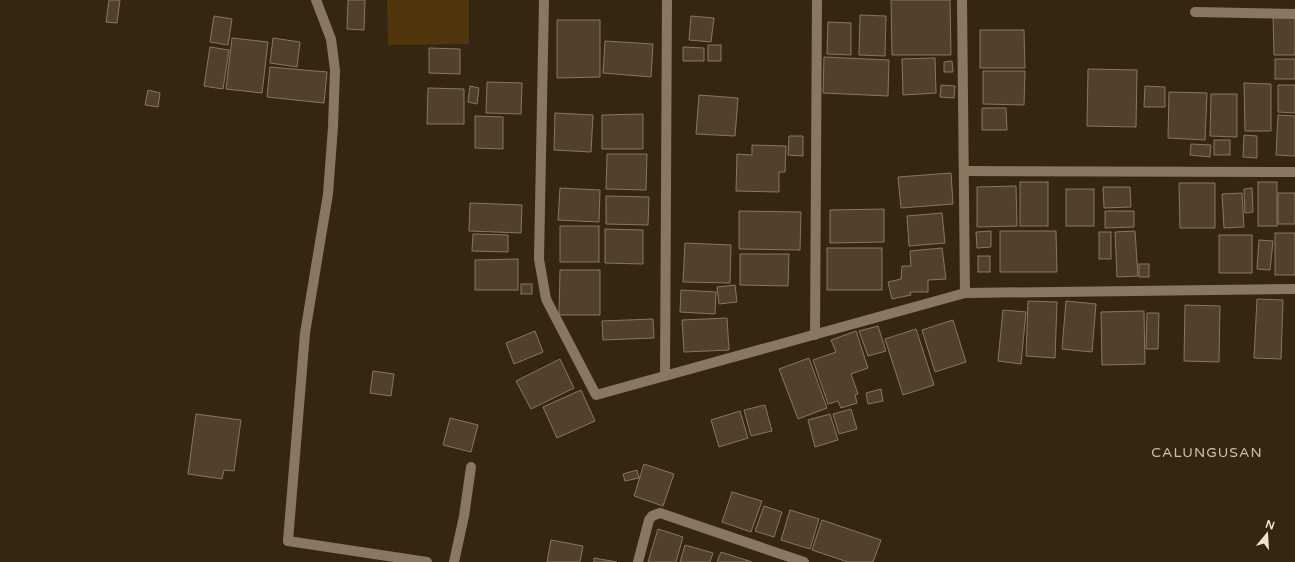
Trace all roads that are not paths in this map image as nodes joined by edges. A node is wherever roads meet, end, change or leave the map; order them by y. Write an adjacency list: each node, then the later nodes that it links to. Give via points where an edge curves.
1 (316, 0): 15 (street, via 331,39 336,70 328,194 305,333 288,540)
2 (544, 0): 13 (street, via 539,259 546,300 596,395)
3 (666, 0): 13 (street)
4 (817, 0): 12 (street)
5 (962, 0): 8 (street)
6 (1194, 12): 7 (street)
7 (1295, 14)
8 (964, 171): 9 (street); 11 (street)
9 (1295, 172)
10 (1295, 289): 11 (street)
11 (965, 293): 12 (street)
12 (815, 335): 13 (street)
13 (665, 376)
14 (471, 467): 16 (street)
15 (427, 562)
16 (454, 562)
17 (638, 562): 18 (street, via 649,520 660,513)
18 (804, 562)

